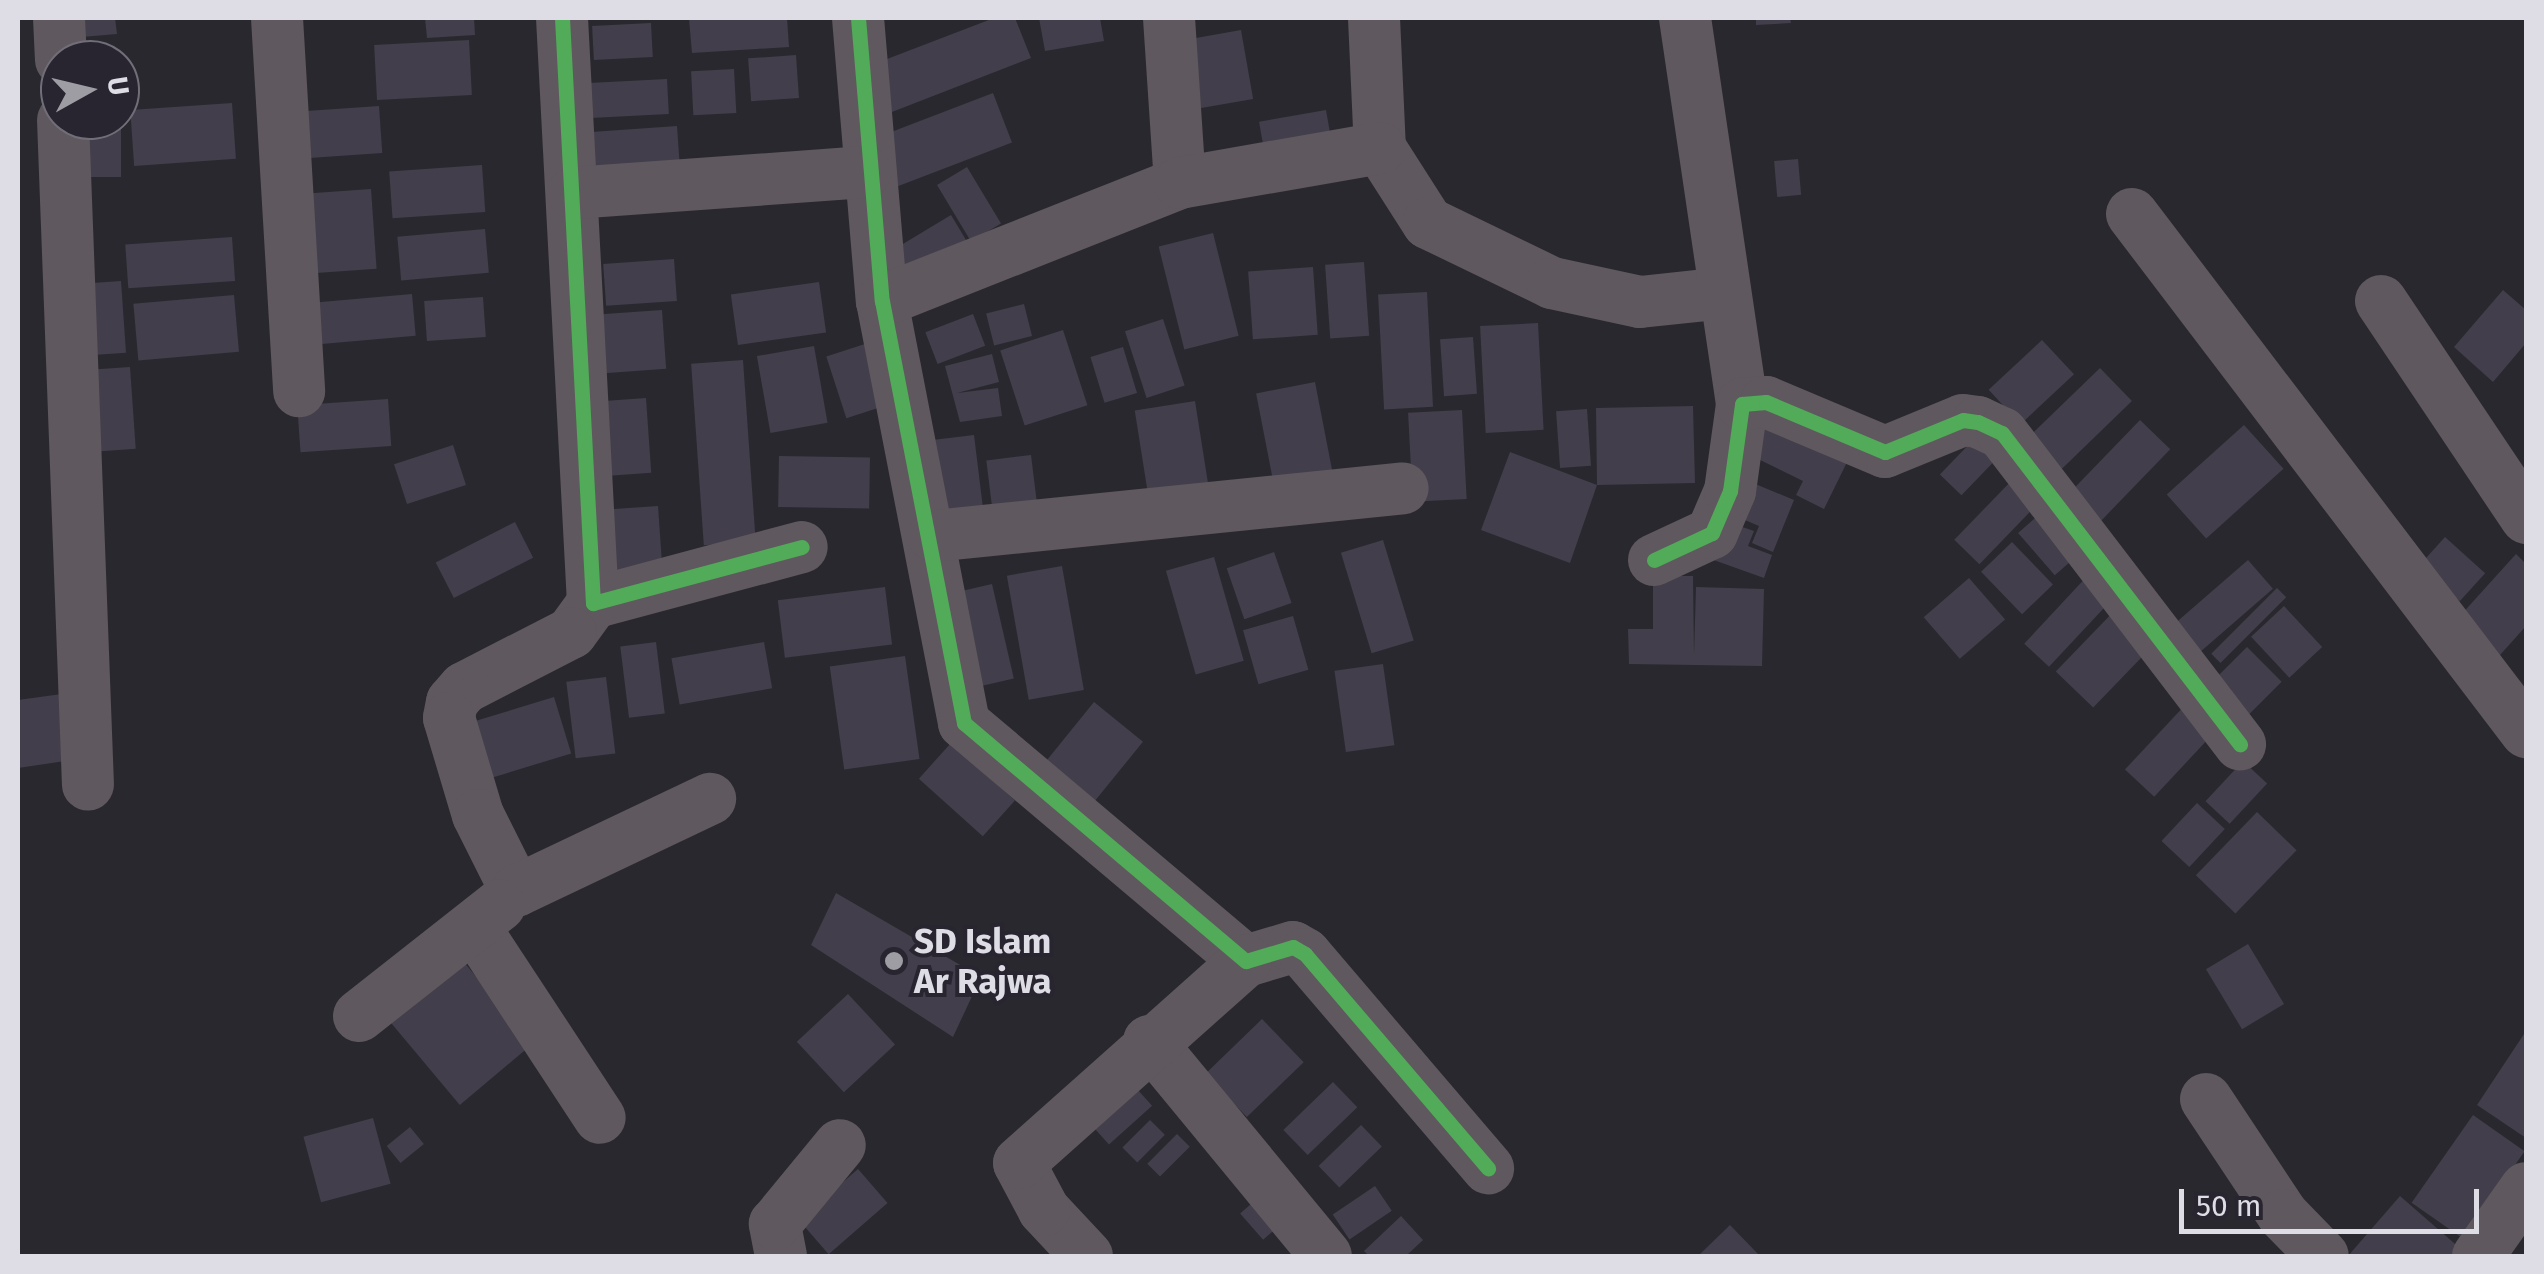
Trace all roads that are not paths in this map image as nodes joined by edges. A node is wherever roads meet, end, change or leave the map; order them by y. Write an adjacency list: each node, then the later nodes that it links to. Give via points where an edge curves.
1 (277, 18): 16 (street)
2 (562, 18): 11 (street)
3 (858, 18): 9 (street)
4 (1169, 18): 10 (street)
5 (1374, 18): 8 (street)
6 (1685, 18): 13 (street)
7 (64, 140): 26 (street)
8 (1380, 148): 10 (street); 13 (street, via 1428,223 1552,283 1640,302)
9 (865, 172): 11 (street); 14 (street)
10 (1180, 184): 14 (street)
11 (572, 193): 23 (street)
12 (2132, 214): 24 (street)
13 (1724, 293): 17 (street)
14 (882, 302): 20 (street)
15 (2381, 302): 19 (street)
16 (299, 391)
17 (1742, 404): 22 (street, via 1730,491 1712,533); 25 (street, via 1766,402 1885,452 1963,420 2002,433)
18 (1403, 488): 20 (street)
19 (2526, 518)
20 (934, 536): 30 (street, via 964,724)
21 (802, 547): 23 (street)
22 (1654, 560)
23 (593, 604): 28 (street, via 572,634 464,688 452,702 448,718 478,816)
24 (2526, 732)
25 (2240, 744)
26 (88, 784)
27 (710, 799): 28 (street)
28 (516, 891): 29 (street)
29 (475, 928): 31 (street); 34 (street)
30 (1246, 961): 32 (street); 36 (street, via 1293,947 1305,954)
31 (359, 1016)
32 (1148, 1041): 39 (street, via 1020,1163 1044,1210); 40 (street)
33 (2206, 1099): 41 (street, via 2283,1215)
34 (600, 1118)
35 (840, 1145): 38 (street, via 774,1224)
36 (1488, 1168)
37 (2526, 1188): 42 (street)
38 (781, 1256)
39 (1088, 1256)
40 (1326, 1256)
41 (2323, 1256)
42 (2478, 1256)

